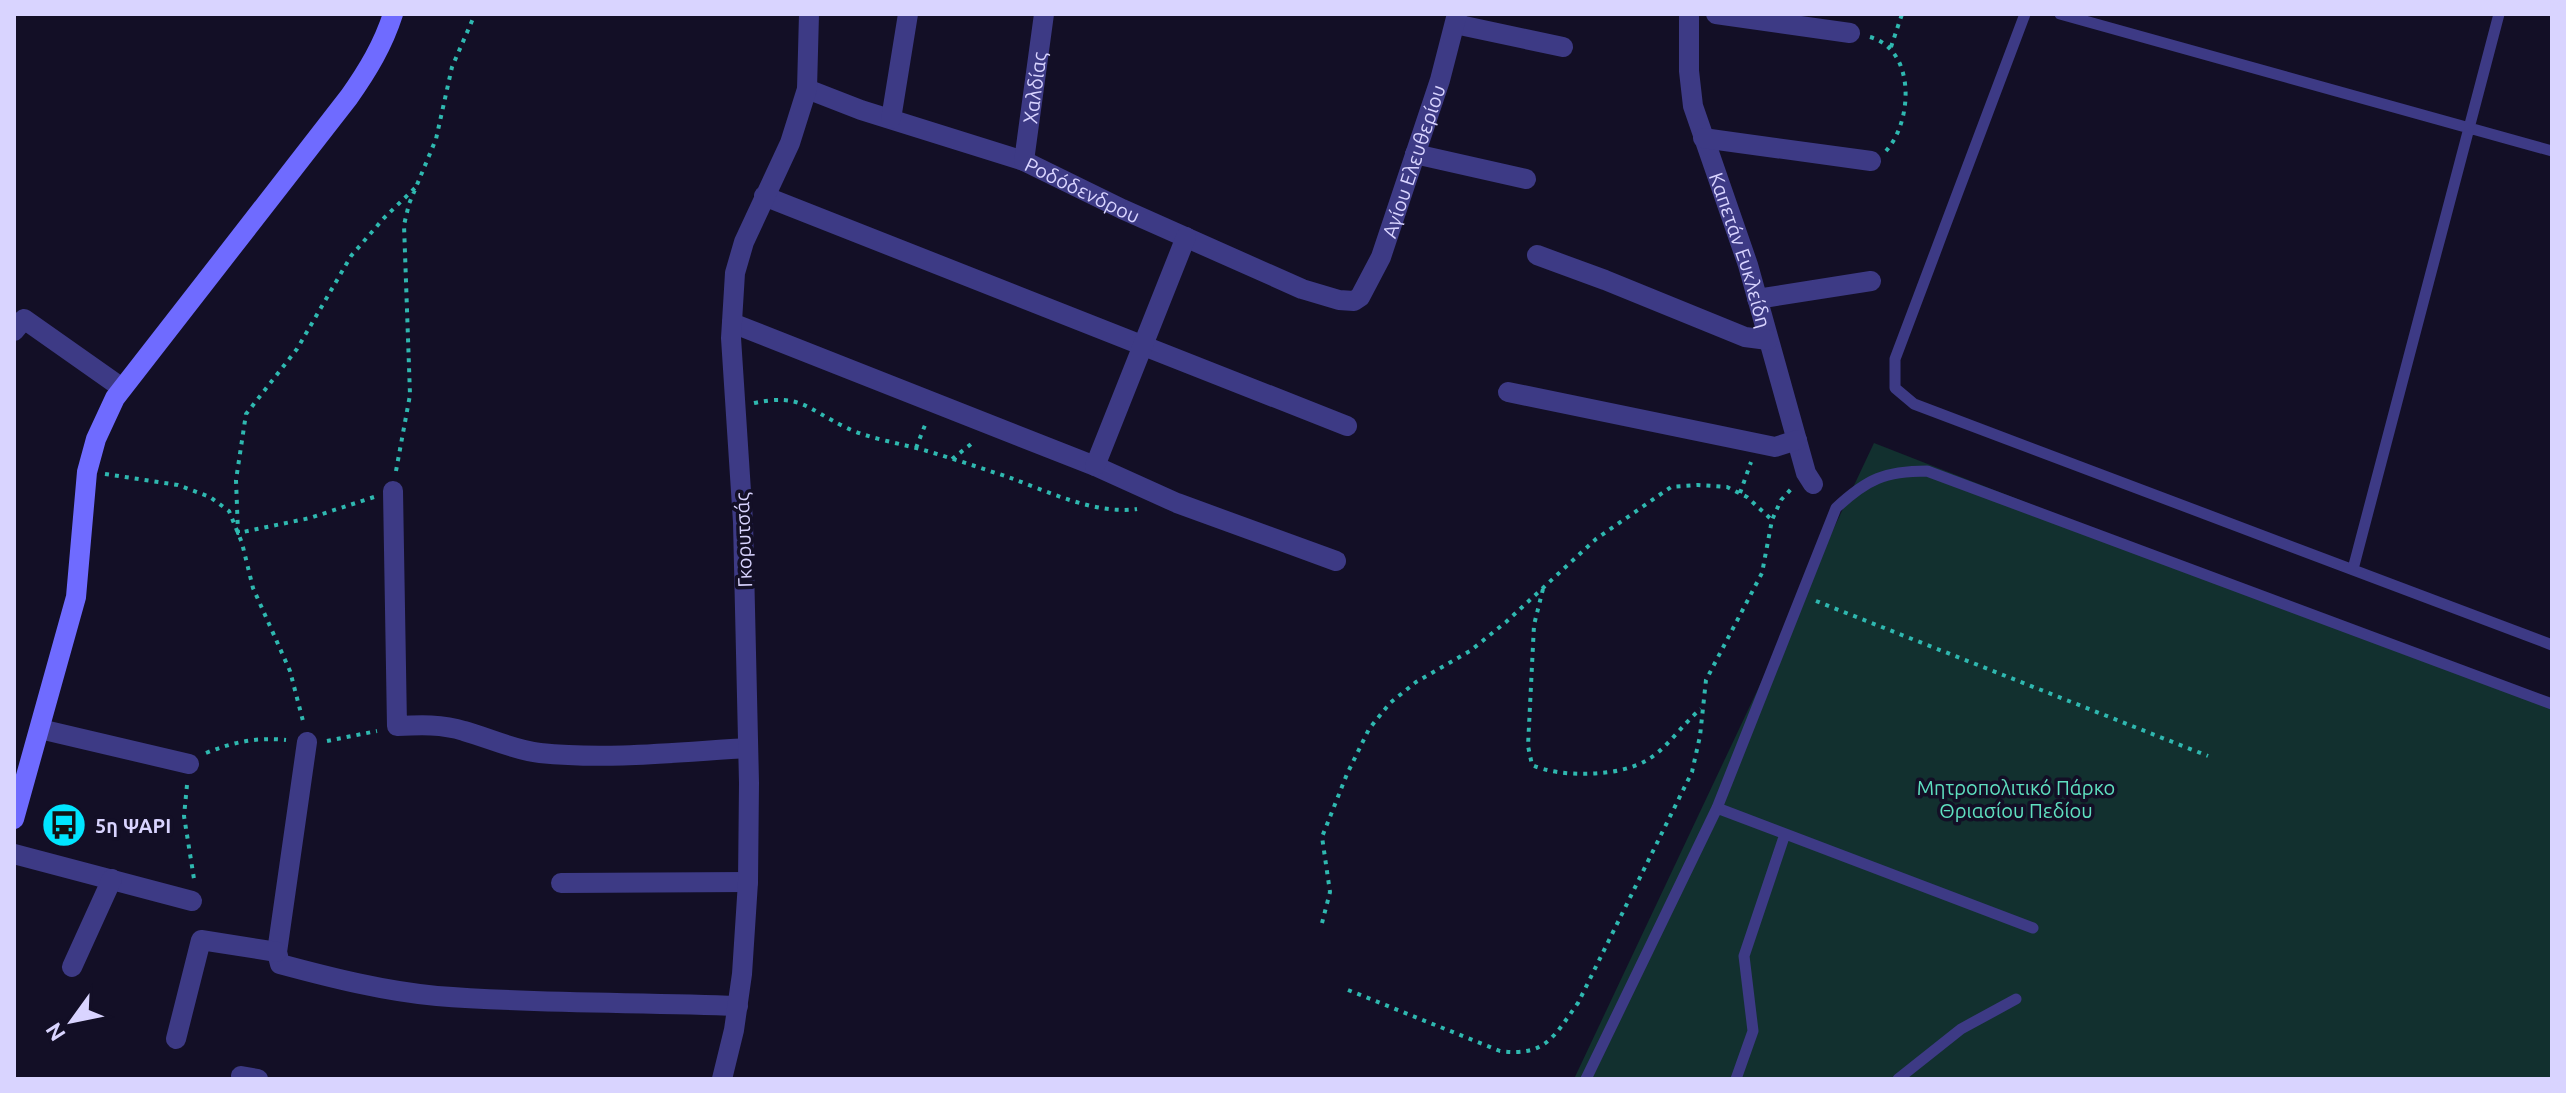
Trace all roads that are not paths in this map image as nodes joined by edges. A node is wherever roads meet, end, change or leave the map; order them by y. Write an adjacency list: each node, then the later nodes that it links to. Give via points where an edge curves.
1 (393, 14): 32 (main road, via 372,64 349,97)
2 (809, 14): 13 (street, Γκορυτσάς)
3 (908, 14): 14 (street)
4 (1044, 14): 19 (street, Χαλδίας)
5 (1689, 14): 16 (street, Καπετάν Ευκλείδη, via 1692,94)
6 (1716, 14): 11 (street)
7 (2025, 14): 40 (lane, via 1895,359 1895,388 1914,404)
8 (2060, 14): 15 (lane)
9 (2499, 14): 15 (lane)
10 (1456, 19): 12 (street); 18 (street, Αγίου Ελευθερίου)
11 (1850, 33)
12 (1563, 47)
13 (807, 89): 14 (street, Ροδόδενδρου); 22 (street, Γκορυτσάς, via 790,143)
14 (891, 119): 19 (street, Ροδόδενδρου)
15 (2469, 128): 17 (lane); 40 (lane)
16 (1703, 138): 20 (street); 26 (street, Καπετάν Ευκλείδη)
17 (2552, 151)
18 (1415, 154): 21 (street); 27 (street, Αγίου Ελευθερίου, via 1381,257)
19 (1024, 161): 23 (street, Ροδόδενδρου)
20 (1871, 161)
21 (1526, 179)
22 (764, 196): 28 (street, Γκορυτσάς, via 735,273); 31 (street)
23 (1186, 237): 27 (street, Ροδόδενδρου, via 1302,289); 31 (street)
24 (1537, 255): 30 (street, via 1745,337)
25 (1871, 281): 26 (street)
26 (1757, 299): 30 (street, Καπετάν Ευκλείδη)
27 (1354, 301)
28 (732, 323): 36 (street); 45 (street, Γκορυτσάς)
29 (14, 331): 32 (street, via 24,319)
30 (1768, 340): 35 (street, Καπετάν Ευκλείδη)
31 (1144, 344): 34 (street); 36 (street)
32 (122, 388): 43 (main road, via 100,428 87,472 76,597)
33 (1508, 392): 35 (street, via 1775,447)
34 (1347, 426)
35 (1797, 440): 37 (street, Καπετάν Ευκλείδη)
36 (1095, 466): 39 (street, via 1177,503)
37 (1810, 478)
38 (393, 491): 45 (street, via 397,726 462,730 537,753)
39 (1336, 561)
40 (2353, 569): 41 (lane)
41 (2552, 645)
42 (2552, 704): 47 (lane, via 1927,471 1898,471 1874,478 1836,508)
43 (40, 729): 46 (street); 48 (main road)
44 (307, 742): 56 (street)
45 (748, 748): 52 (street, Γκορυτσάς)
46 (189, 764)
47 (1717, 808): 49 (lane); 62 (lane)
48 (14, 819)
49 (1785, 834): 55 (lane); 63 (lane, via 1744,956 1753,1031)
50 (14, 854): 51 (street)
51 (112, 879): 54 (street); 57 (street)
52 (748, 882): 53 (street); 59 (street, Γκορυτσάς)
53 (561, 883)
54 (192, 901)
55 (2033, 928)
56 (277, 952): 59 (street, via 280,964 341,981 436,996); 60 (street, via 201,940)
57 (72, 967)
58 (2016, 999): 64 (lane, via 1961,1029)
59 (738, 1006): 61 (street, Γκορυτσάς)
60 (176, 1039)
61 (722, 1079)
62 (1586, 1079)
63 (1736, 1079)
64 (1898, 1079)

